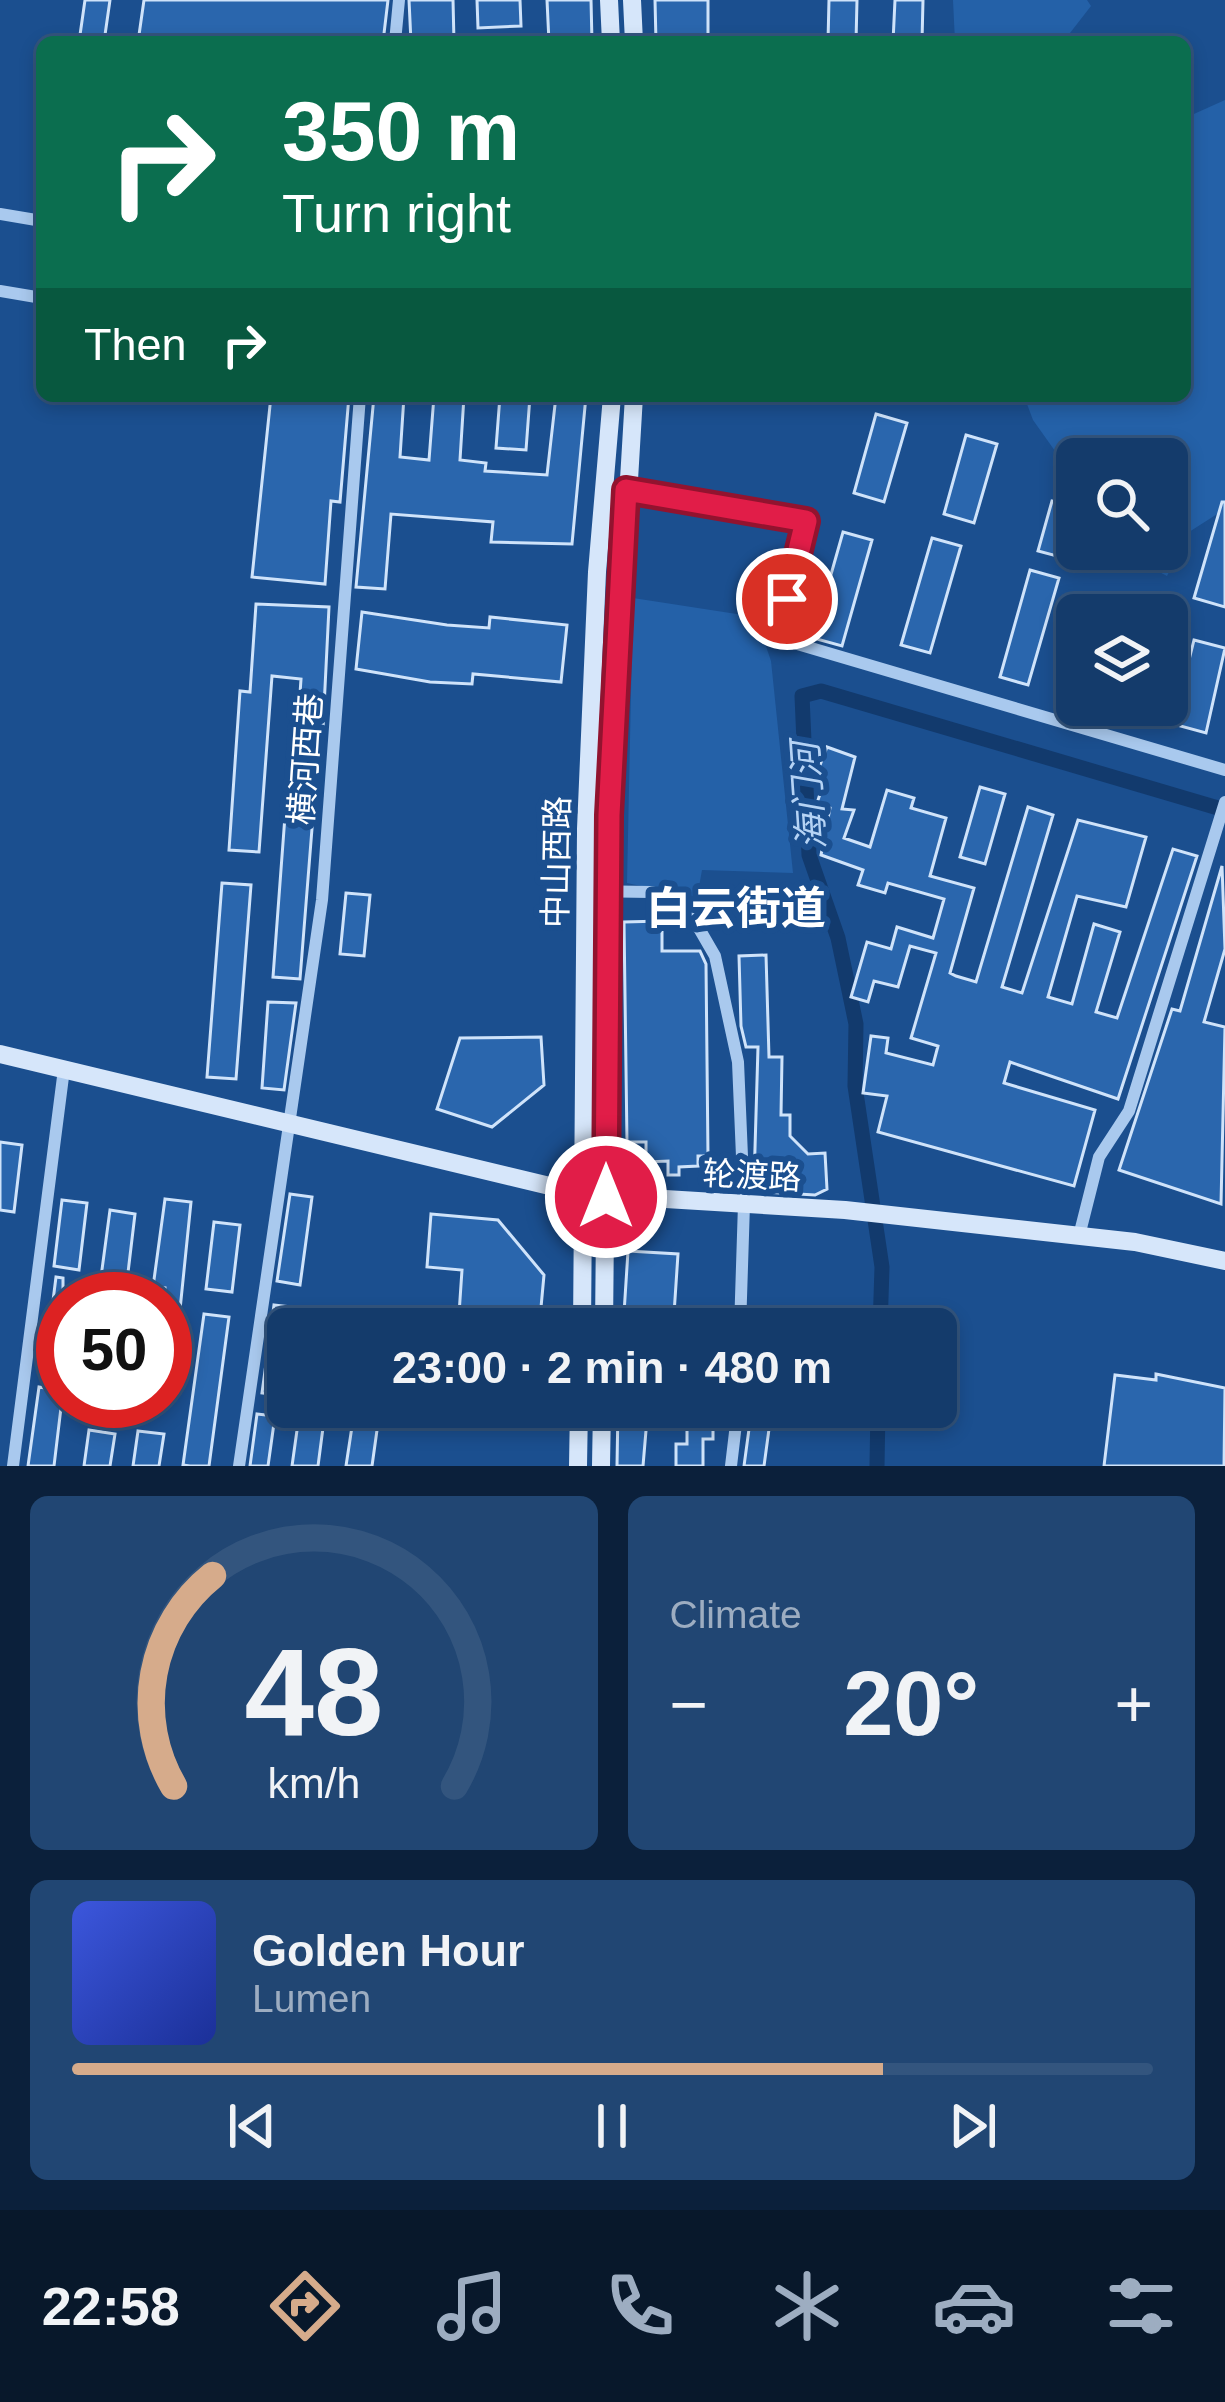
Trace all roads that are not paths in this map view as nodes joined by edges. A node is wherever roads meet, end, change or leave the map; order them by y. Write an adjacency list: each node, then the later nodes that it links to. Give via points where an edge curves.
1 (399, 0): 4 (street)
2 (609, 0): 5 (main road)
3 (632, 0): 6 (main road)
4 (396, 36)
5 (611, 36)
6 (634, 36)
7 (0, 214): 8 (street)
8 (36, 220)
9 (0, 291): 10 (street)
10 (36, 297)
11 (360, 402): 22 (street, 横河西巷, via 322,900)
12 (611, 402): 14 (main road, 中山西路)
13 (633, 402): 15 (main road, 中山西路)
14 (604, 486): 15 (street); 18 (main road, 中山西路)
15 (626, 490): 16 (street, via 806,521 777,638); 19 (main road, 中山西路)
16 (1225, 770)
17 (1225, 802): 26 (street, via 1130,1111 1099,1157)
18 (585, 891): 19 (street); 23 (main road, 中山西路)
19 (608, 891): 24 (main road, 中山西路); 25 (street, via 682,899 715,956 737,1062)
20 (0, 1054): 21 (main road, 轮渡路)
21 (64, 1069): 22 (main road, 轮渡路); 34 (street)
22 (290, 1124): 23 (main road, 轮渡路); 35 (street, 横河西巷)
23 (583, 1194): 24 (main road, 轮渡路); 28 (main road, 中山西路)
24 (606, 1197): 25 (main road, 轮渡路); 29 (main road, 中山西路)
25 (744, 1204): 26 (main road, 轮渡路); 30 (street)
26 (1079, 1236): 27 (main road, 轮渡路)
27 (1225, 1261)
28 (582, 1308)
29 (604, 1308)
30 (741, 1308)
31 (579, 1428): 36 (main road)
32 (602, 1428): 37 (main road)
33 (736, 1428): 38 (street)
34 (13, 1466)
35 (239, 1466)
36 (578, 1466)
37 (601, 1466)
38 (731, 1466)

